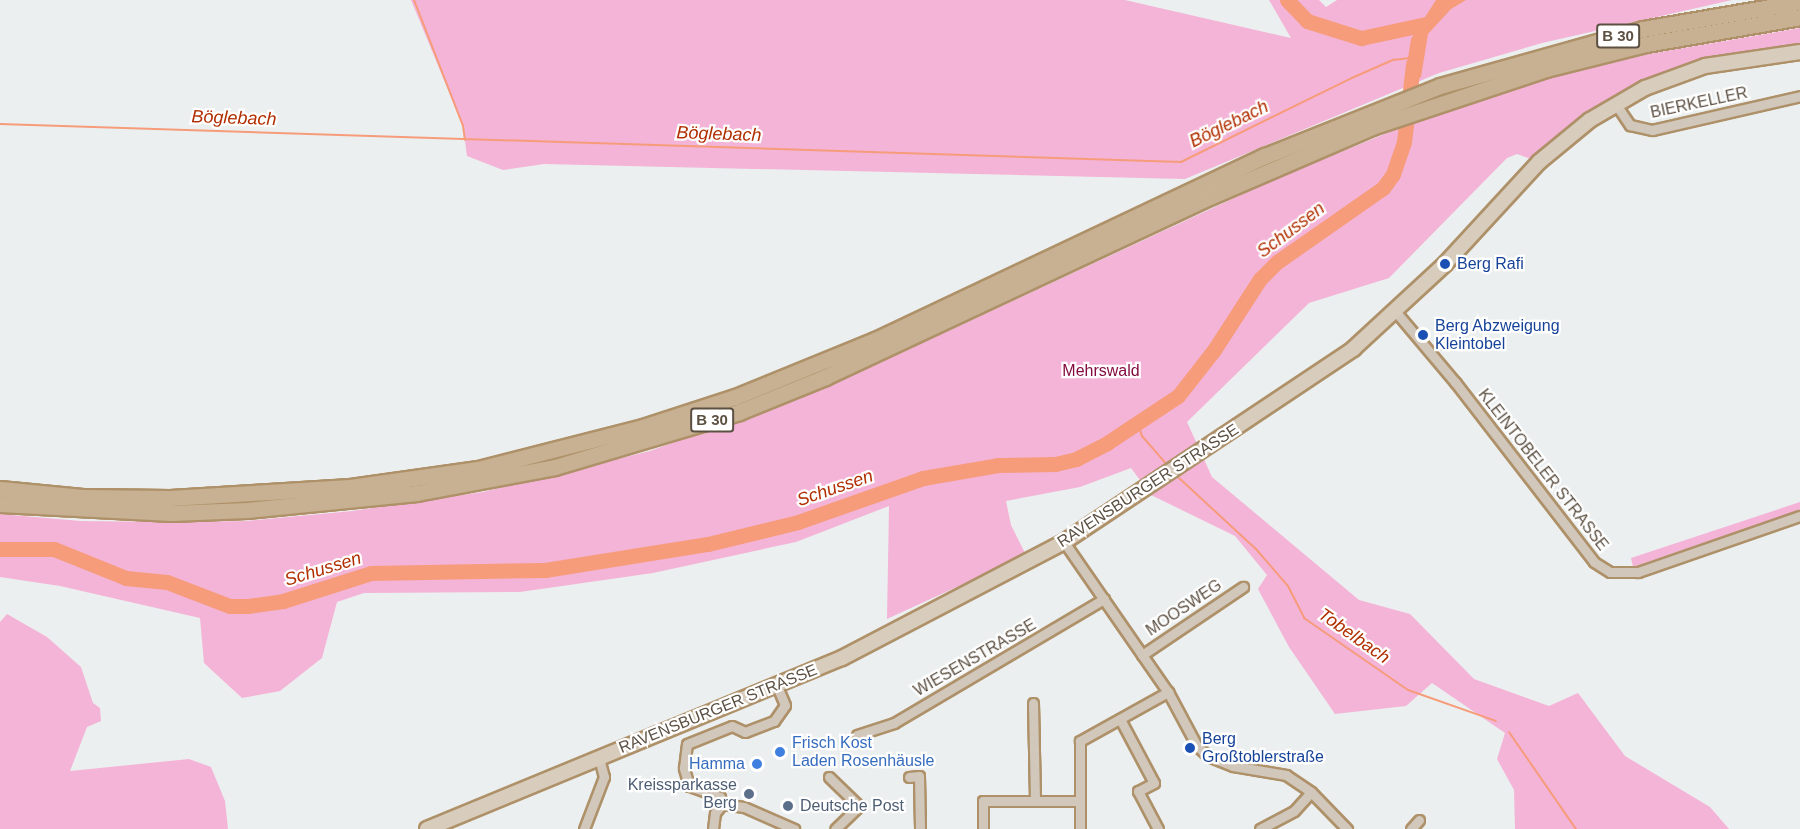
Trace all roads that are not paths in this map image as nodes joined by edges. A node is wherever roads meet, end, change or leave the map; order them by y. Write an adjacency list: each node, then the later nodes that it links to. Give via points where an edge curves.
1 (1800, 2): 6 (highway, B 30, via 1643,29 1440,86)
2 (1800, 17): 6 (highway, B 30, via 1646,44)
3 (1800, 52): 5 (main road, RAVENSBURGER STRASSE, via 1705,66)
4 (1800, 96): 5 (street, BIERKELLER, via 1652,130 1630,125)
5 (1616, 103): 7 (main road, RAVENSBURGER STRASSE, via 1564,139 1539,162)
6 (1371, 119): 8 (highway, B 30, via 1217,178 875,340 735,397 644,427 478,469 350,487 170,498 83,497); 9 (highway, B 30, via 825,377 739,412 596,456 417,493 259,509 171,513)
7 (1396, 312): 10 (street, KLEINTOBELER STRASSE, via 1594,562 1610,572 1638,572); 11 (main road, RAVENSBURGER STRASSE, via 1305,384)
8 (0, 489)
9 (0, 504)
10 (1800, 516)
11 (1064, 542): 13 (street); 15 (main road, RAVENSBURGER STRASSE, via 926,617)
12 (1243, 587): 14 (street, MOOSWEG)
13 (1104, 599): 14 (street); 19 (street, WIESENSTRASSE, via 894,723)
14 (1142, 655): 16 (street)
15 (777, 686): 20 (main road, RAVENSBURGER STRASSE); 26 (street, via 785,705 774,721 745,732 732,726 687,744 684,768 690,786 720,797)
16 (1168, 692): 18 (street); 23 (street, via 1192,739 1208,756 1233,766 1286,775)
17 (1033, 703): 24 (street)
18 (1120, 719): 25 (street, via 1080,741); 36 (street, via 1154,783 1138,791)
19 (857, 735)
20 (599, 758): 28 (main road, RAVENSBURGER STRASSE); 29 (street, via 604,777)
21 (829, 777): 32 (street, via 859,806)
22 (909, 777): 33 (street, via 919,776)
23 (1311, 792): 37 (street, via 1294,811); 38 (street)
24 (1035, 801): 25 (street); 34 (street, via 983,801)
25 (1079, 801): 35 (street)
26 (722, 804): 30 (street, via 715,813); 31 (street, via 744,807)
27 (1419, 820): 39 (street)
28 (427, 829)
29 (584, 829)
30 (713, 829)
31 (794, 829)
32 (835, 829)
33 (920, 829)
34 (983, 829)
35 (1080, 829)
36 (1158, 829)
37 (1260, 829)
38 (1347, 829)
39 (1411, 829)

